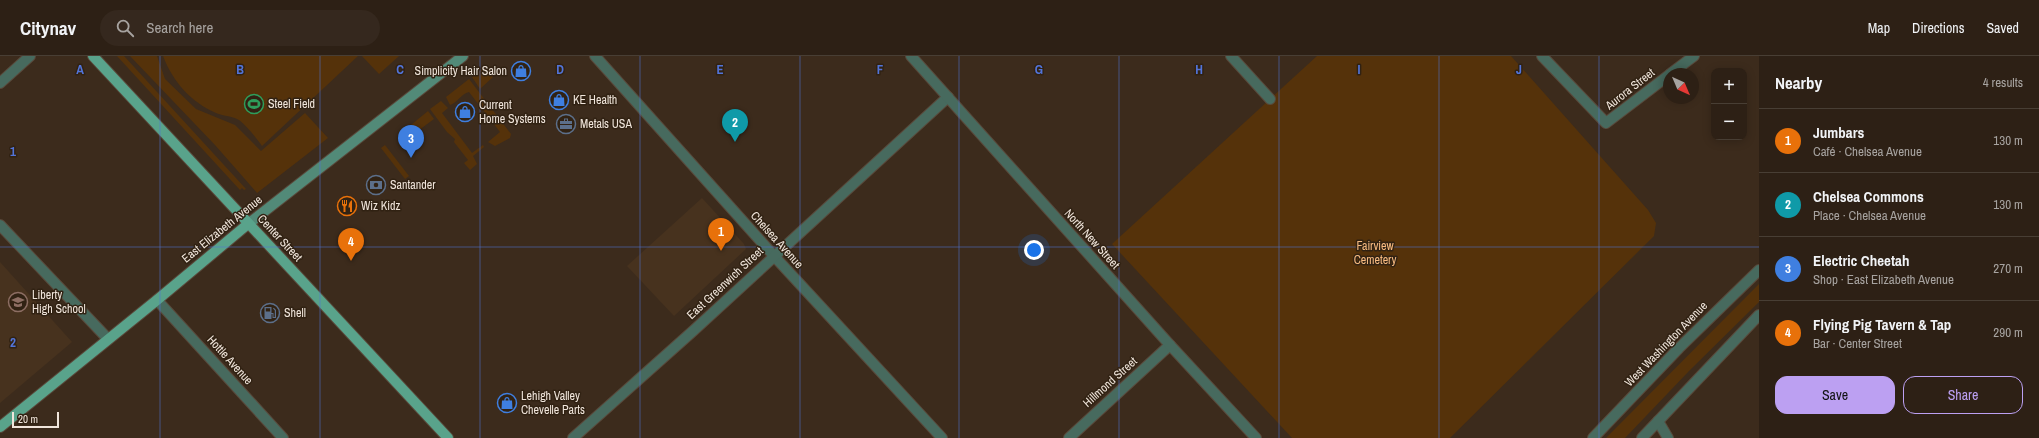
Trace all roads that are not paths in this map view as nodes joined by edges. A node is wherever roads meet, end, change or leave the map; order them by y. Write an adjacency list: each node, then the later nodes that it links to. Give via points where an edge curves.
1 (30, 56): 11 (street)
2 (93, 56): 15 (main road, Center Street)
3 (463, 56): 15 (main road, East Elizabeth Avenue)
4 (595, 56): 16 (street, Chelsea Avenue)
5 (912, 56): 12 (street, North New Street)
6 (1231, 56): 13 (street)
7 (1542, 56): 10 (street, Aurora Street, via 1606,123)
8 (1694, 56): 9 (street, Aurora Street)
9 (1679, 68)
10 (1663, 80)
11 (0, 83)
12 (948, 97): 16 (street, East Greenwich Street); 21 (street, North New Street)
13 (1270, 99)
14 (0, 224): 20 (street)
15 (248, 224): 18 (main road, East Elizabeth Avenue); 25 (main road, Center Street)
16 (774, 256): 26 (street, East Greenwich Street); 27 (street, Chelsea Avenue)
17 (1759, 270): 30 (street, West Washington Avenue, via 1679,348)
18 (157, 300): 20 (main road, East Elizabeth Avenue); 24 (street, Hottle Avenue)
19 (1759, 315): 22 (street)
20 (108, 339): 23 (main road, East Elizabeth Avenue)
21 (1170, 345): 28 (street, Hillmond Street); 29 (street, North New Street)
22 (1658, 421): 31 (street); 32 (street)
23 (0, 427)
24 (282, 438)
25 (448, 438)
26 (573, 438)
27 (942, 438)
28 (1069, 438)
29 (1256, 438)
30 (1593, 438)
31 (1642, 438)
32 (1668, 438)

